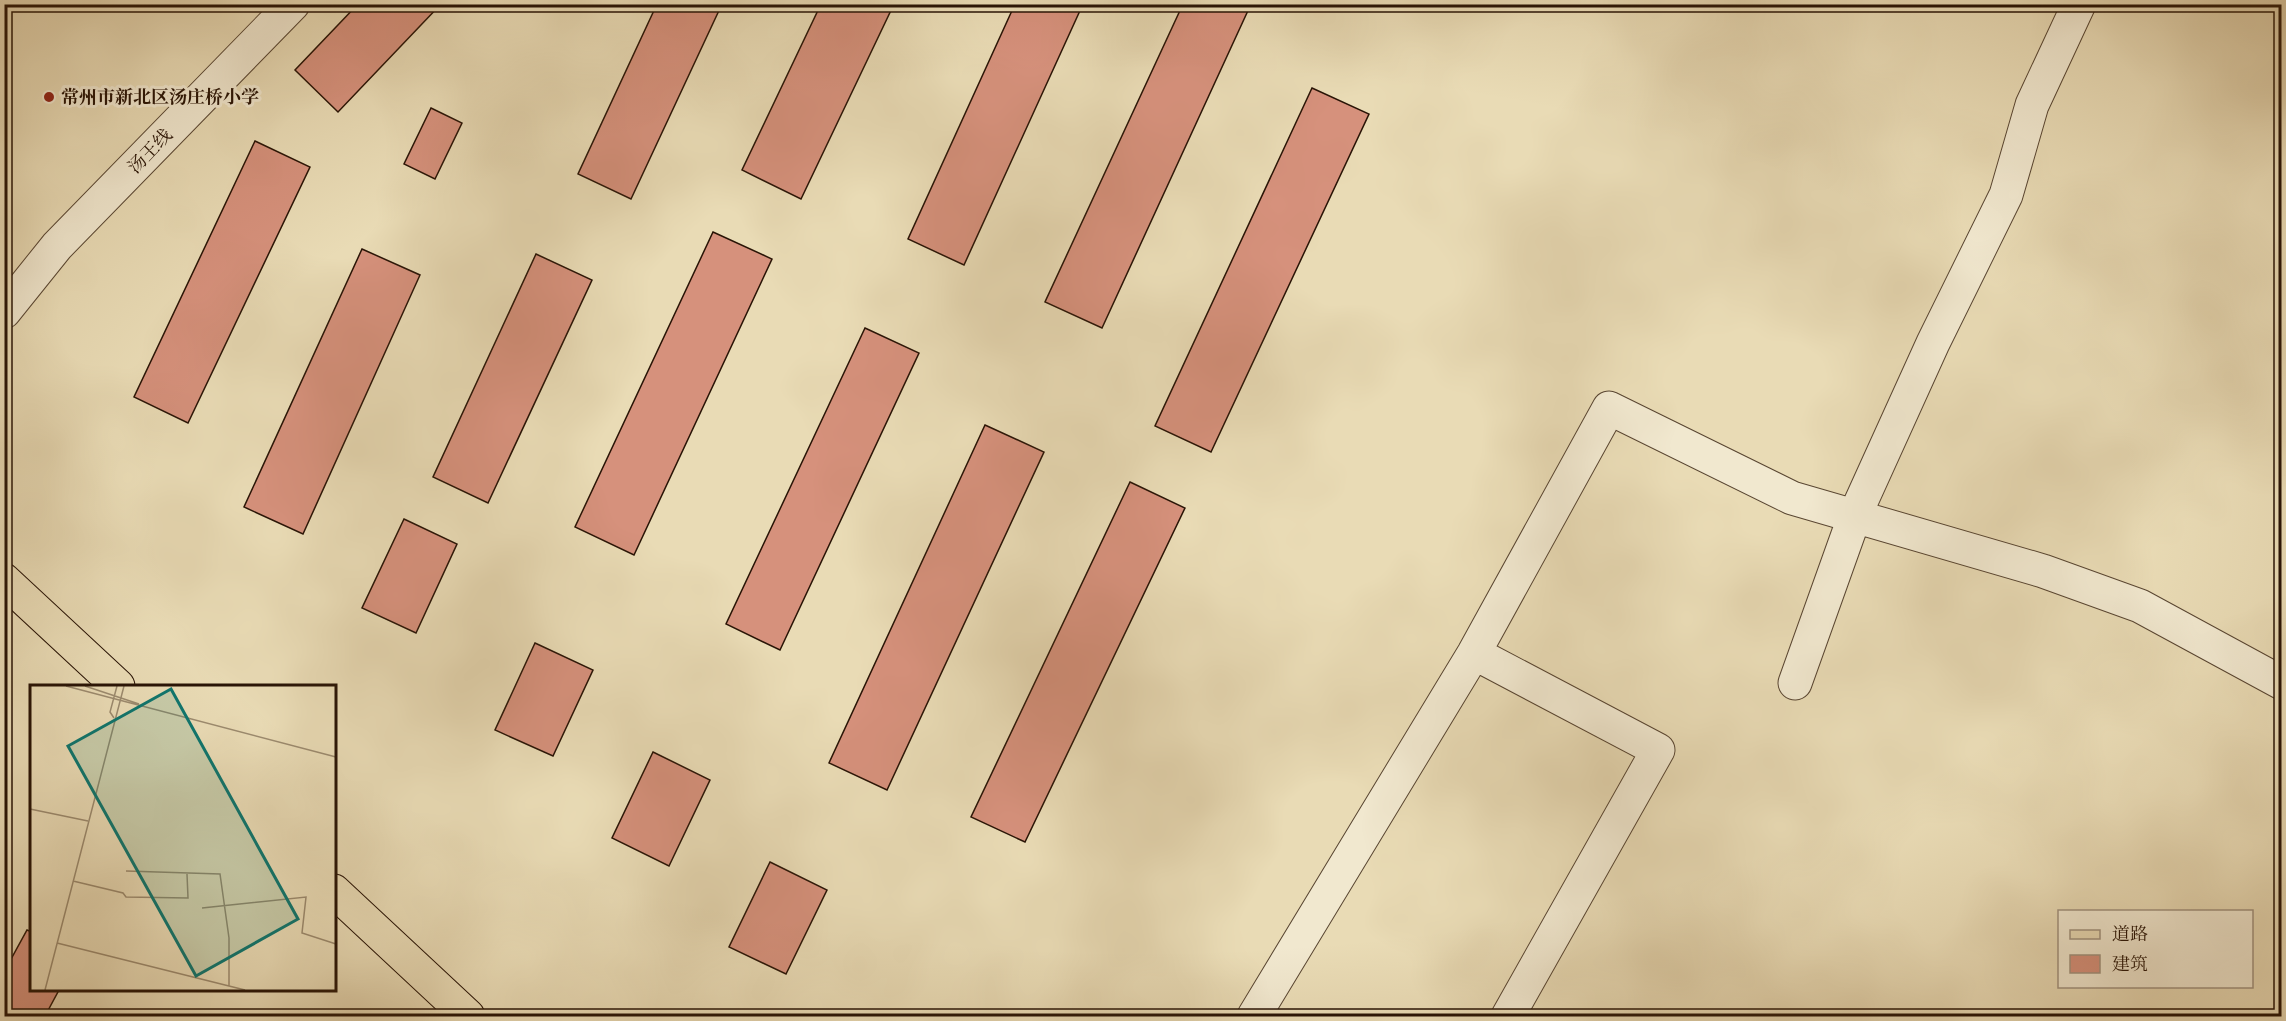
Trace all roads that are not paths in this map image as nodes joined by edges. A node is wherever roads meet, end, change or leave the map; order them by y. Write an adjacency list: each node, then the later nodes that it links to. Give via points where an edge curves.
1 (293, 4): 3 (street, 汤王线)
2 (2079, 4): 6 (street, via 2032,105 2006,195)
3 (57, 246): 4 (street); 5 (street)
4 (4, 287)
5 (4, 312)
6 (1855, 515): 8 (street, via 1792,498 1609,408); 9 (street); 10 (street, via 2043,571 2140,606)
7 (4, 580): 11 (main road)
8 (1474, 653): 14 (street); 15 (street, via 1658,750)
9 (1795, 682)
10 (2282, 683)
11 (116, 685)
12 (336, 893): 13 (main road)
13 (468, 1017)
14 (1254, 1017)
15 (1508, 1017)

